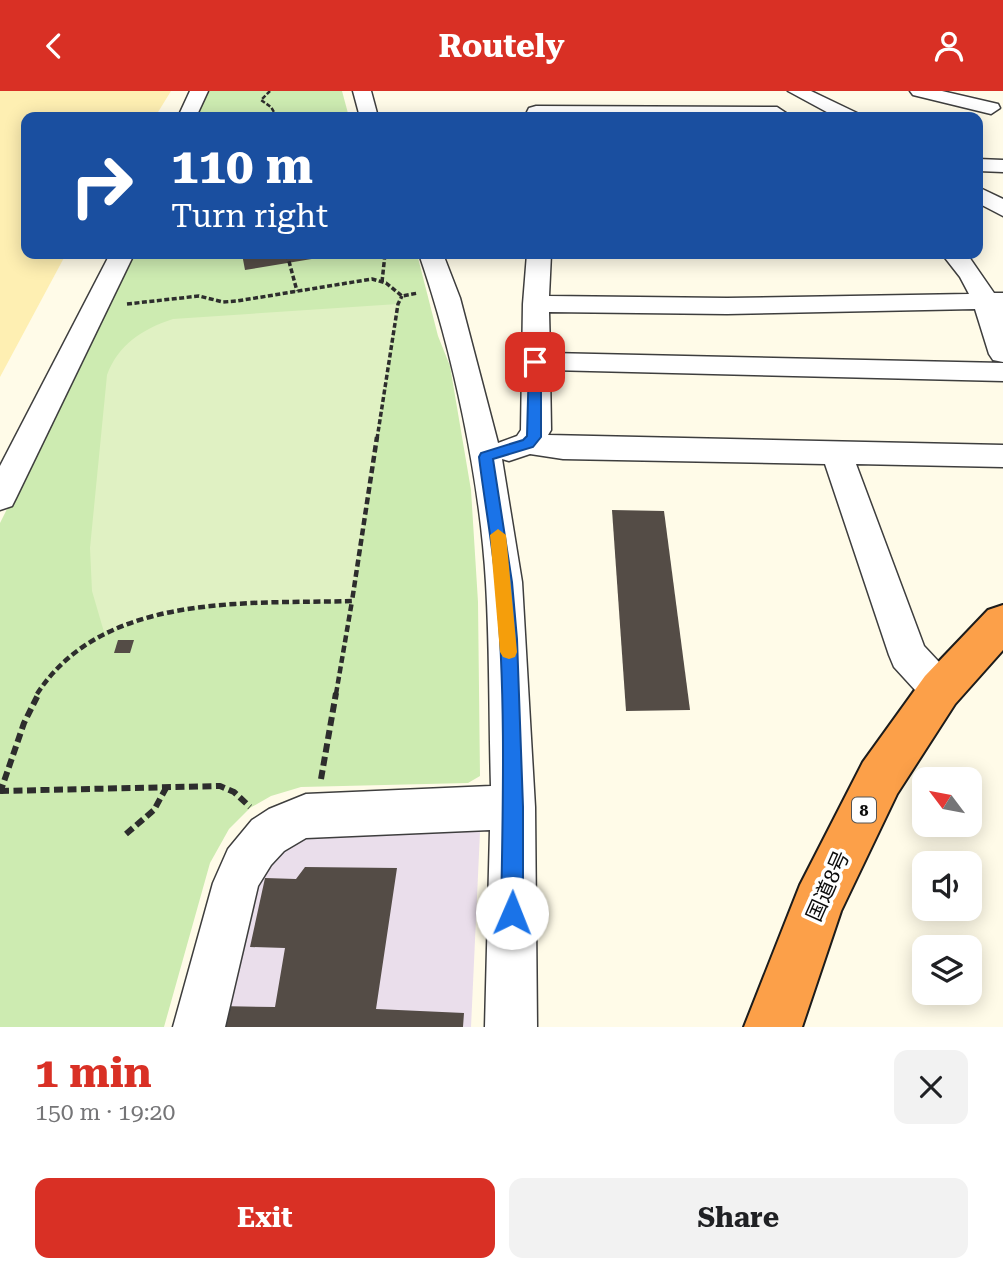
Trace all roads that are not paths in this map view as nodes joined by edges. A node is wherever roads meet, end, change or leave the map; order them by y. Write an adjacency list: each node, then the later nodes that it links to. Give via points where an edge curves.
1 (199, 91): 8 (street)
2 (362, 91): 9 (street)
3 (536, 91): 10 (street)
4 (748, 91): 11 (street)
5 (797, 91): 12 (street)
6 (919, 97): 7 (street)
7 (991, 108)
8 (189, 112)
9 (368, 112)
10 (536, 112)
11 (776, 112)
12 (840, 112)
13 (983, 165): 14 (street)
14 (1003, 166)
15 (983, 196): 16 (street)
16 (1003, 209)
17 (120, 259): 30 (street)
18 (433, 259): 29 (street, via 447,298)
19 (539, 259): 22 (street)
20 (959, 259): 21 (street)
21 (994, 300): 22 (street, via 727,306); 23 (street)
22 (536, 304): 24 (street)
23 (1003, 353)
24 (535, 362): 25 (street); 26 (street, via 536,430)
25 (1003, 372)
26 (528, 443): 27 (street, via 564,448); 29 (street)
27 (836, 454): 28 (street); 32 (street, via 908,655)
28 (1003, 456)
29 (486, 457): 33 (street, via 504,582)
30 (0, 498)
31 (1003, 622): 32 (highway, 国道8号 / 8)
32 (940, 690): 36 (highway, 国道8号 / 8, via 869,800 818,903)
33 (513, 807): 34 (street, via 306,816 274,830 250,854 232,888); 35 (street)
34 (199, 1027)
35 (511, 1027)
36 (773, 1027)

